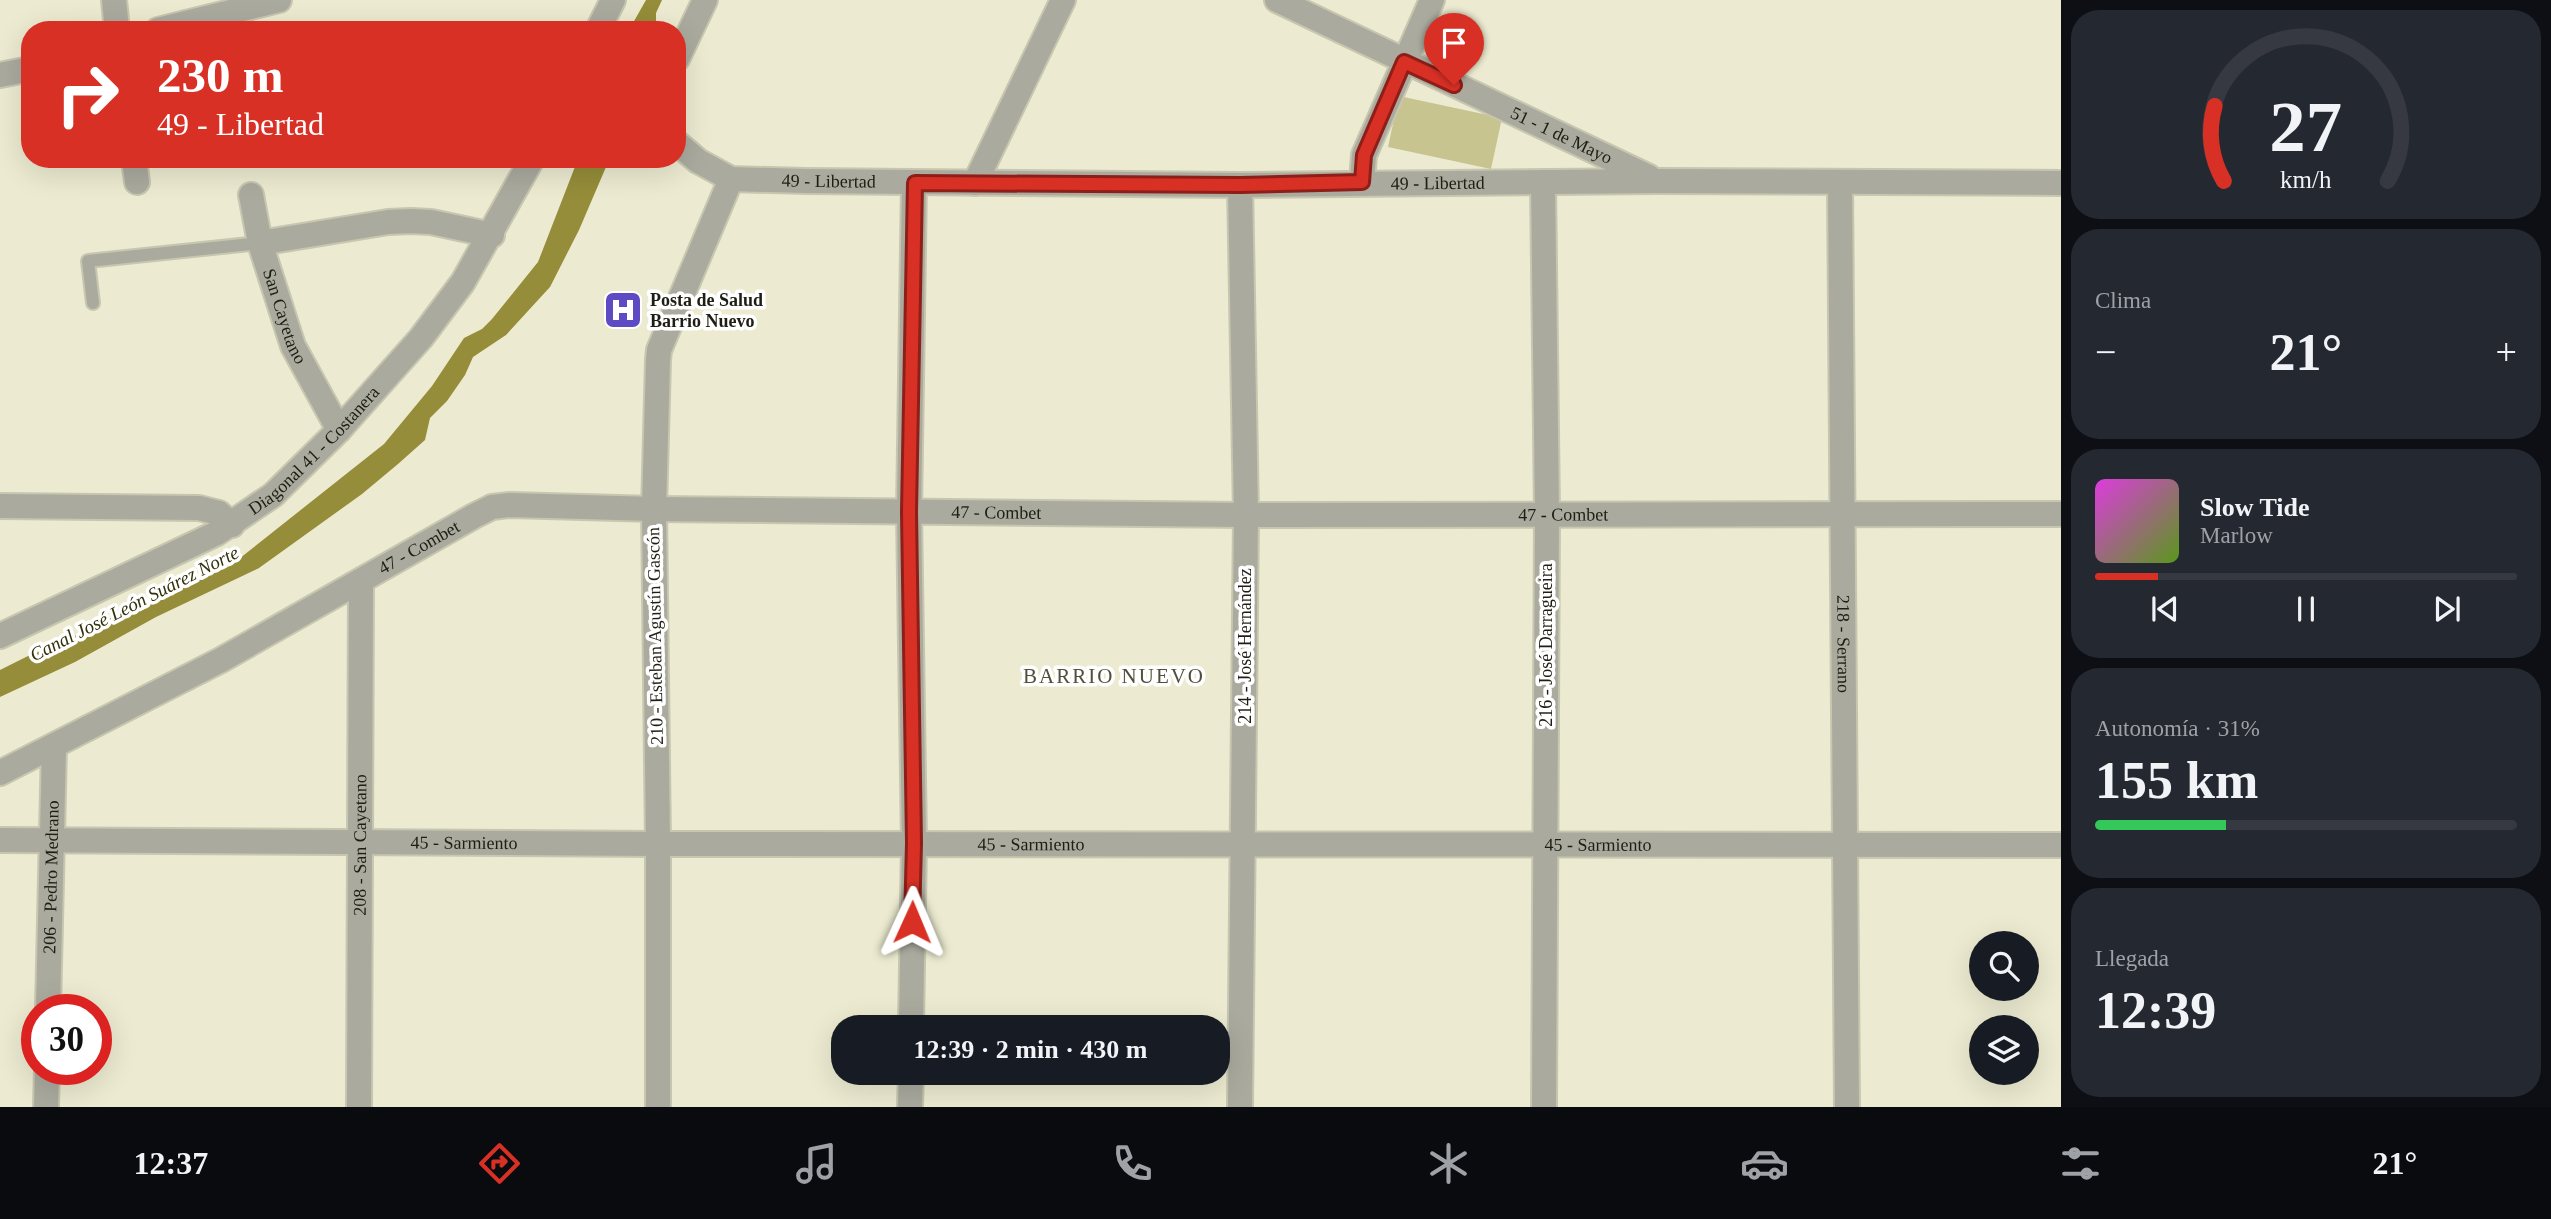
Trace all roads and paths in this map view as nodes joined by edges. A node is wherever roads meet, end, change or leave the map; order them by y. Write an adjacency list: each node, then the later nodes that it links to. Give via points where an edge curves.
1 (114, 0): 8 (street)
2 (279, 0): 9 (street)
3 (613, 0): 10 (street)
4 (705, 0): 11 (street)
5 (1063, 0): 23 (street)
6 (1277, 0): 12 (street, 51 - 1 de Mayo)
7 (1432, 0): 12 (street)
8 (116, 21)
9 (194, 21)
10 (602, 21)
11 (686, 39)
12 (1404, 62): 18 (street, 51 - 1 de Mayo); 19 (street, via 1364,155)
13 (21, 71): 14 (street)
14 (0, 75)
15 (686, 151): 17 (street)
16 (527, 168): 27 (street, Diagonal 41 - Costanera)
17 (731, 178): 22 (street, 49 - Libertad); 32 (street, 210 - Esteban Agustín Gascón, via 659,350)
18 (1656, 180): 20 (street, 49 - Libertad); 21 (street, 49 - Libertad)
19 (1362, 182): 20 (street, 49 - Libertad); 25 (street, 49 - Libertad)
20 (1543, 182): 34 (street, 216 - José Darragueira)
21 (1840, 182): 24 (street, 49 - Libertad); 37 (street, 218 - Serrano)
22 (915, 183): 23 (street, 49 - Libertad); 33 (street)
23 (975, 183): 25 (street, 49 - Libertad)
24 (2061, 183)
25 (1240, 185): 36 (street, 214 - José Hernández)
26 (251, 195): 28 (street, San Cayetano)
27 (492, 235): 28 (street, via 411,220); 30 (street, Diagonal 41 - Costanera, via 421,338)
28 (260, 243): 29 (lane, via 88,261); 30 (street, San Cayetano, via 293,346)
29 (93, 303)
30 (339, 429): 38 (street, Diagonal 41 - Costanera, via 273,495)
31 (0, 506): 38 (street, via 199,508 219,513)
32 (654, 509): 33 (street, 47 - Combet); 39 (street, 47 - Combet, via 492,507); 48 (street, 210 - Esteban Agustín Gascón)
33 (909, 512): 36 (street, 47 - Combet); 45 (street)
34 (1547, 514): 36 (street, 47 - Combet); 37 (street, 47 - Combet); 46 (street, 216 - José Darragueira)
35 (2061, 514): 37 (street, 47 - Combet)
36 (1246, 515): 49 (street, 214 - José Hernández)
37 (1842, 515): 50 (street, 218 - Serrano)
38 (232, 525): 40 (street, Diagonal 41 - Costanera)
39 (361, 582): 41 (street, 47 - Combet); 47 (street, 208 - San Cayetano)
40 (0, 636)
41 (54, 746): 42 (street, 47 - Combet); 44 (street, 206 - Pedro Medrano)
42 (0, 773)
43 (0, 840): 44 (street, 45 - Sarmiento)
44 (51, 840): 47 (street, 45 - Sarmiento); 52 (street, 206 - Pedro Medrano)
45 (914, 843): 48 (street, 45 - Sarmiento); 49 (street, 45 - Sarmiento); 53 (street)
46 (1544, 843): 49 (street, 45 - Sarmiento); 50 (street, 45 - Sarmiento); 61 (street, 216 - José Darragueira)
47 (360, 844): 48 (street, 45 - Sarmiento); 57 (street, 208 - San Cayetano)
48 (658, 844): 58 (street, 210 - Esteban Agustín Gascón)
49 (1243, 844): 60 (street, 214 - José Hernández)
50 (1846, 845): 51 (street, 45 - Sarmiento); 62 (street, 218 - Serrano)
51 (2061, 845)
52 (48, 994)
53 (911, 1015)
54 (47, 1085): 56 (street)
55 (911, 1085): 59 (street)
56 (46, 1107)
57 (359, 1107)
58 (658, 1107)
59 (910, 1107)
60 (1240, 1107)
61 (1544, 1107)
62 (1847, 1107)

